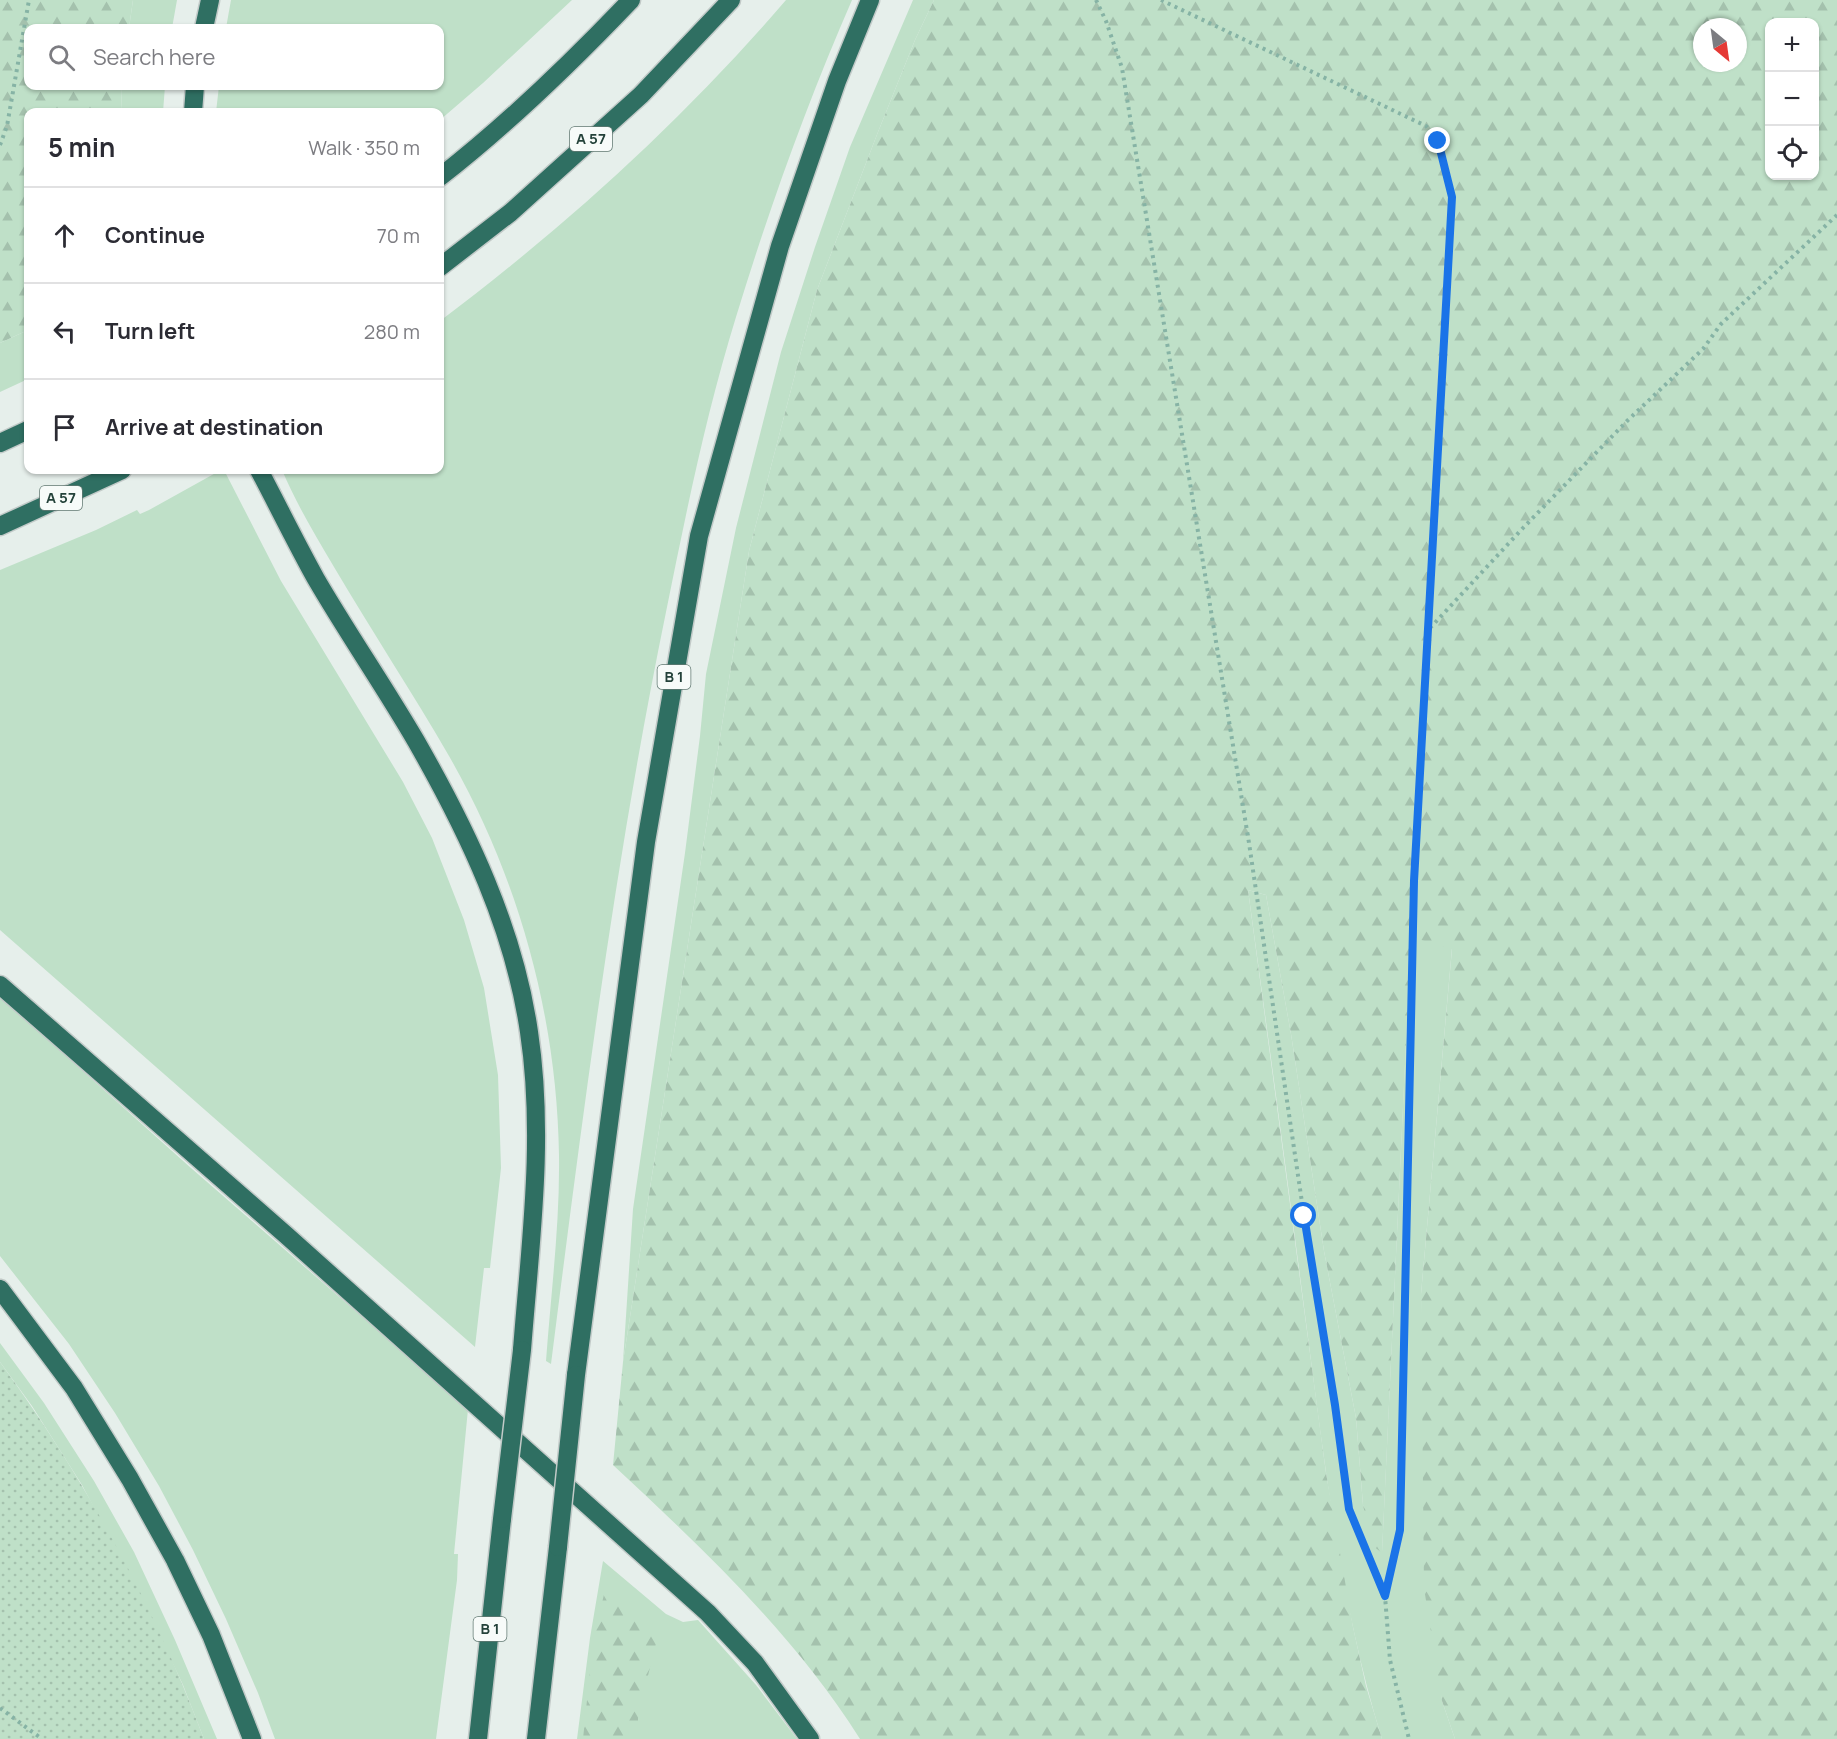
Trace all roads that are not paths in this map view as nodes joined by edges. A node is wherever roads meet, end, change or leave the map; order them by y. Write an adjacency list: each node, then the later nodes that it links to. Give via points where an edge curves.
1 (210, 0): 5 (highway)
2 (631, 0): 8 (highway, via 577,57)
3 (731, 0): 9 (highway, A 57, via 640,95 510,213)
4 (870, 0): 19 (highway, B 1, bridge, via 837,81 780,246 699,536 646,842 576,1376)
5 (205, 24)
6 (195, 90): 7 (highway)
7 (193, 108)
8 (444, 174)
9 (444, 264)
10 (24, 432): 11 (highway)
11 (0, 443)
12 (113, 474): 14 (highway, A 57)
13 (261, 474): 18 (highway, B 1, bridge, via 316,579 416,742 475,853 515,963 529,1031 537,1106 534,1196 522,1350)
14 (0, 526)
15 (0, 986): 20 (highway, via 286,1235 708,1613 755,1664)
16 (0, 1289): 17 (highway, via 74,1388 130,1479 211,1635)
17 (252, 1739)
18 (478, 1739)
19 (536, 1739)
20 (810, 1739)

